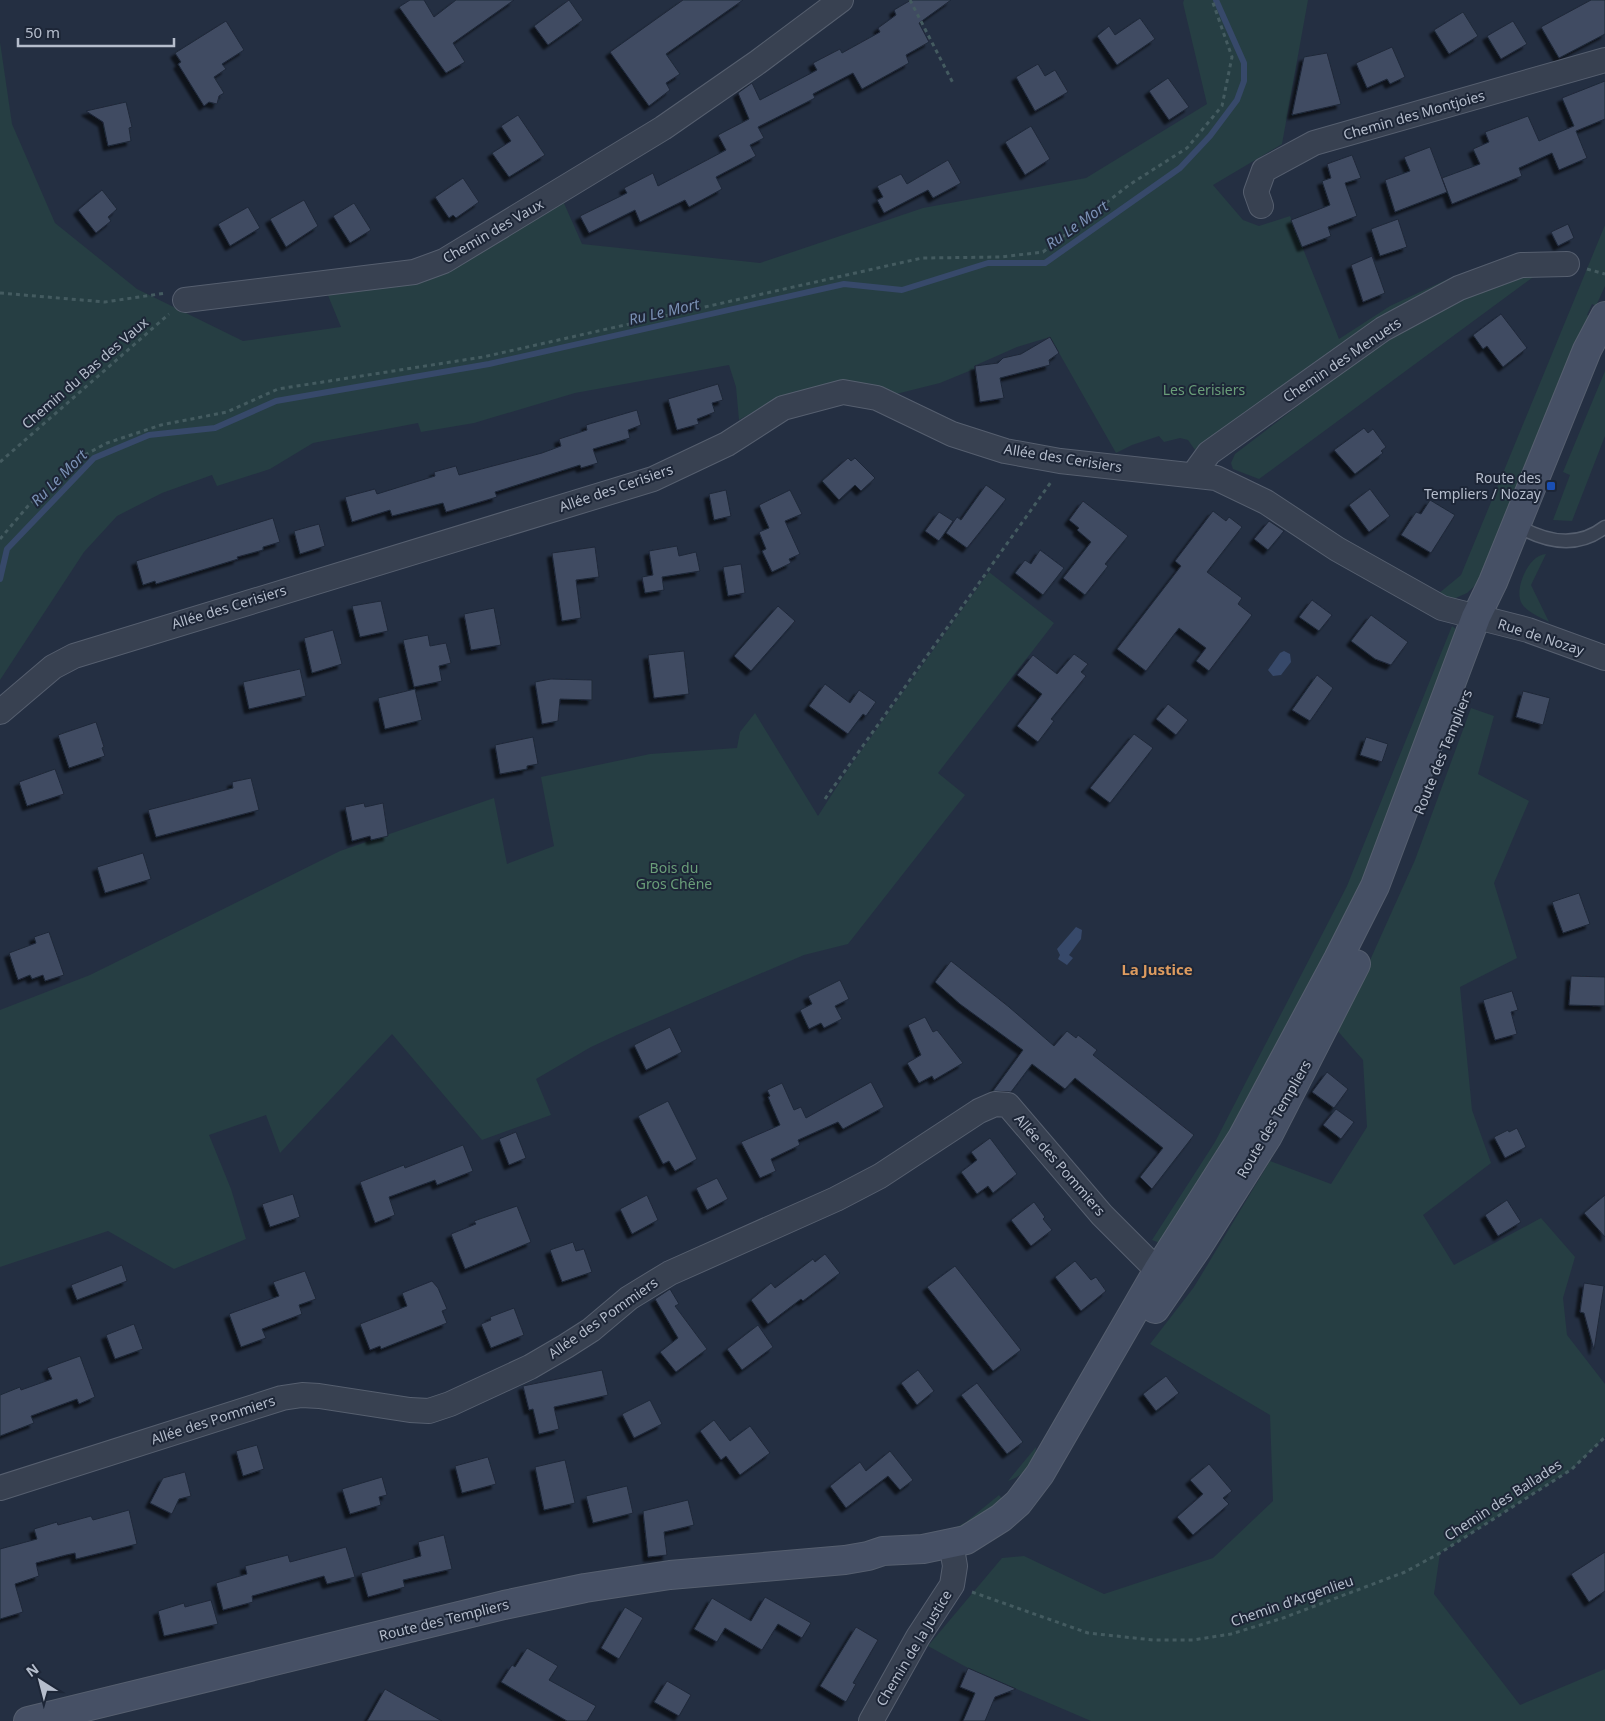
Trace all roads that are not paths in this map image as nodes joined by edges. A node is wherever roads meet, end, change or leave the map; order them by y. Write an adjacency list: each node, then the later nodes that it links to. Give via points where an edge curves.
1 (841, 0): 5 (street, Chemin des Vaux, via 663,128 444,261 414,272)
2 (1605, 60): 3 (street, Chemin des Montjoies, via 1314,143 1264,170 1256,192)
3 (1261, 206)
4 (1567, 264): 8 (street, Chemin des Menuets, via 1521,265 1459,288 1383,329 1209,453)
5 (185, 300)
6 (1605, 316): 10 (main road, Route des Templiers, via 1588,350)
7 (1605, 358): 10 (main road, Route des Templiers)
8 (1193, 475): 11 (street, Allée des Cerisiers, via 1216,478 1266,502 1336,548 1442,608); 13 (street, Allée des Cerisiers, via 1005,451 952,434 878,398 843,392 783,408 727,444 653,479 74,656 53,667)
9 (1605, 527): 10 (lane, via 1578,541 1553,540)
10 (1524, 529): 11 (main road, Route des Templiers)
11 (1486, 620): 12 (street, Rue de Nozay, via 1528,630); 14 (main road, Route des Templiers, via 1375,886)
12 (1596, 655)
13 (0, 712)
14 (1166, 1275): 15 (street, Allée des Pommiers, via 1102,1215 1008,1105 994,1104 979,1110 880,1176 649,1284 566,1346 530,1367 450,1404 429,1411 318,1396 282,1398); 16 (main road, Route des Templiers, via 1072,1443 1026,1512 994,1542)
15 (0, 1488)
16 (952, 1563): 17 (main road, Route des Templiers, via 883,1563 868,1556 670,1575 585,1588 494,1607); 18 (street, Chemin de la Justice, via 918,1637)
17 (28, 1721)
18 (871, 1721)

